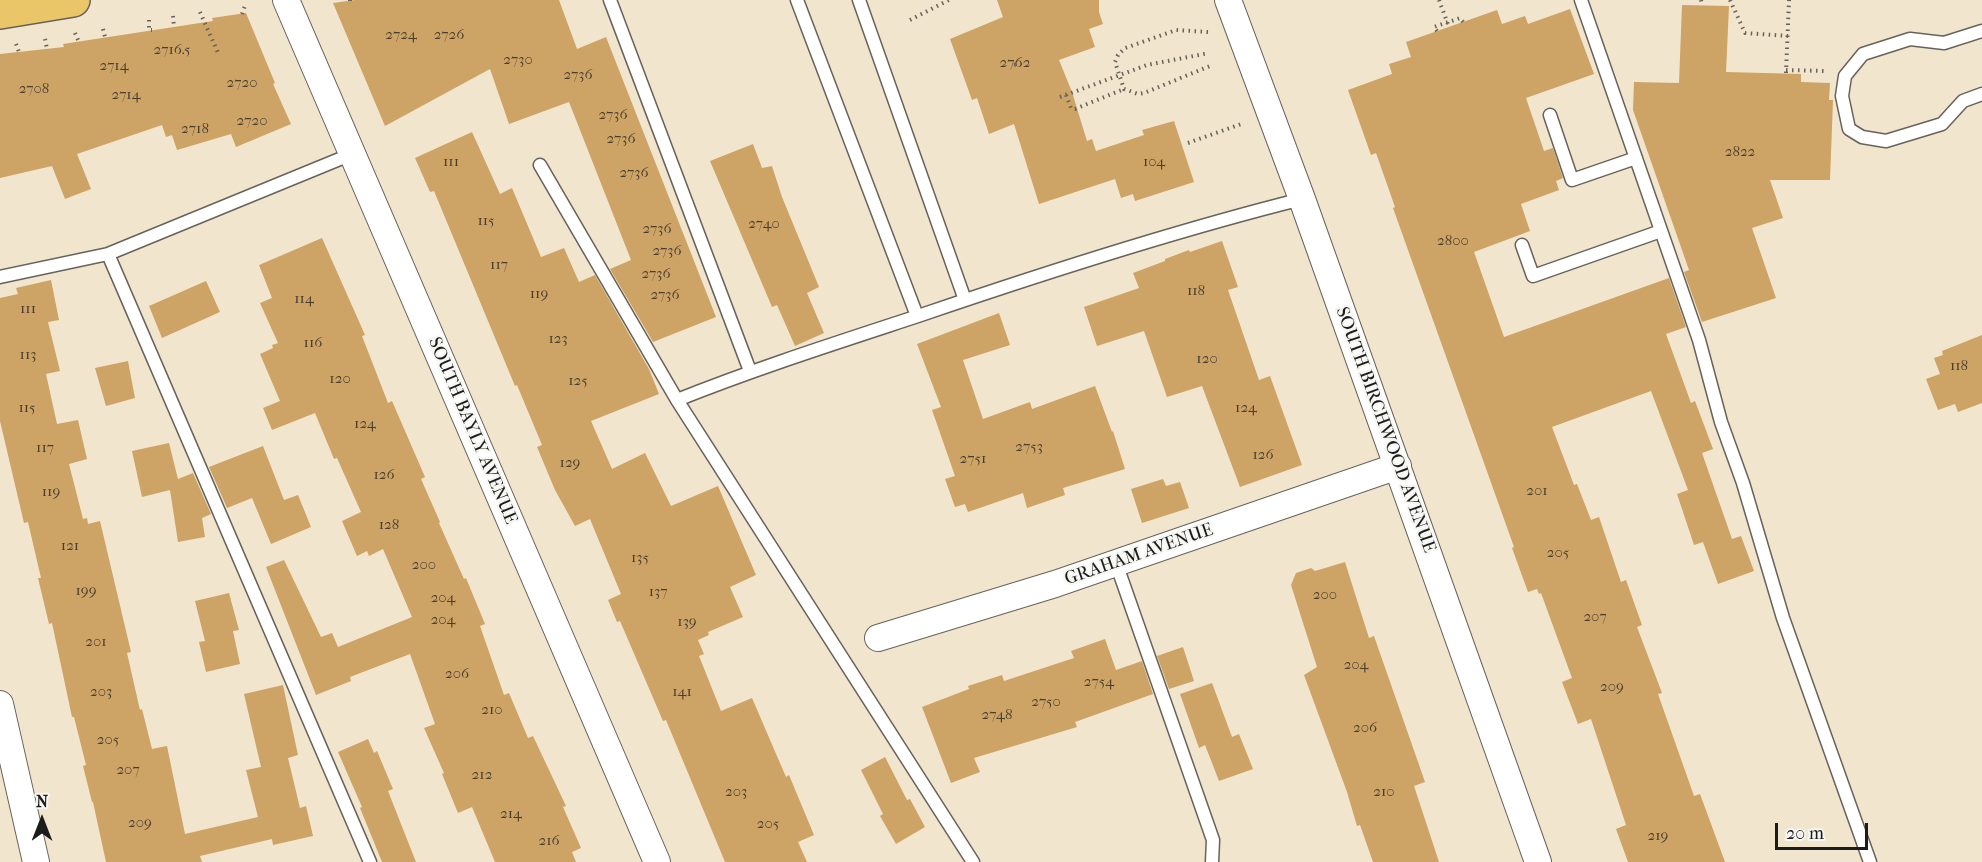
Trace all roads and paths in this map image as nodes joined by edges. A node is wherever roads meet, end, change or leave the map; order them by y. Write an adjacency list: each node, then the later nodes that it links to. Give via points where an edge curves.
1 (73, 0): 13 (main road)
2 (286, 0): 47 (street, SOUTH BAYLY AVENUE)
3 (610, 0): 57 (lane)
4 (797, 0): 56 (lane)
5 (860, 0): 55 (lane)
6 (949, 0): 18 (path)
7 (1228, 0): 50 (street, SOUTH BIRCHWOOD AVENUE)
8 (1439, 0): 20 (path)
9 (1581, 0): 48 (lane)
10 (1730, 0): 28 (path, via 1745,33)
11 (1789, 0): 28 (path)
12 (246, 3): 15 (path)
13 (0, 12)
14 (200, 12): 36 (path)
15 (242, 14)
16 (173, 16): 21 (path)
17 (149, 20): 23 (path)
18 (910, 20)
19 (1462, 22): 20 (path, via 1461,18)
20 (1449, 24): 24 (path, via 1434,27)
21 (174, 27)
22 (103, 29): 29 (path)
23 (152, 30)
24 (1437, 31)
25 (1982, 31): 39 (lane, via 1944,43 1910,39 1863,54 1845,76)
26 (1208, 32): 38 (path, via 1176,30 1125,48 1115,62)
27 (75, 33): 31 (path)
28 (1788, 36): 39 (path, via 1786,72 1830,71 1831,86)
29 (105, 37)
30 (45, 39): 33 (path)
31 (79, 42)
32 (16, 44): 34 (path)
33 (47, 49)
34 (19, 52)
35 (1209, 53): 38 (path)
36 (219, 55)
37 (1210, 66): 40 (path, via 1144,93)
38 (1119, 74): 40 (path); 41 (path)
39 (1844, 87): 42 (lane, via 1842,96 1849,129 1862,137 1886,141 1942,124 1963,101)
40 (1124, 89): 41 (path, via 1075,109)
41 (1066, 94): 43 (path)
42 (1982, 94)
43 (1060, 97)
44 (1550, 115): 48 (lane, via 1572,180)
45 (1248, 122): 46 (path)
46 (1188, 143)
47 (352, 154): 53 (lane); 65 (street, SOUTH BAYLY AVENUE)
48 (1636, 158): 51 (lane)
49 (540, 165): 58 (lane)
50 (1302, 199): 55 (lane, via 1111,253); 59 (street, SOUTH BIRCHWOOD AVENUE)
51 (1661, 231): 52 (lane, via 1533,276); 69 (lane, via 1699,340 1783,618)
52 (1522, 245)
53 (108, 254): 54 (lane); 64 (lane)
54 (0, 277)
55 (965, 300): 56 (lane)
56 (917, 316): 57 (lane)
57 (750, 371): 58 (lane)
58 (677, 400): 66 (lane)
59 (1398, 466): 60 (street, GRAHAM AVENUE); 68 (street, SOUTH BIRCHWOOD AVENUE)
60 (1116, 563): 61 (street, GRAHAM AVENUE); 67 (lane, via 1213,840)
61 (878, 638)
62 (0, 704): 63 (street)
63 (36, 862)
64 (370, 862)
65 (657, 862)
66 (973, 862)
67 (1212, 862)
68 (1538, 862)
69 (1870, 862)

